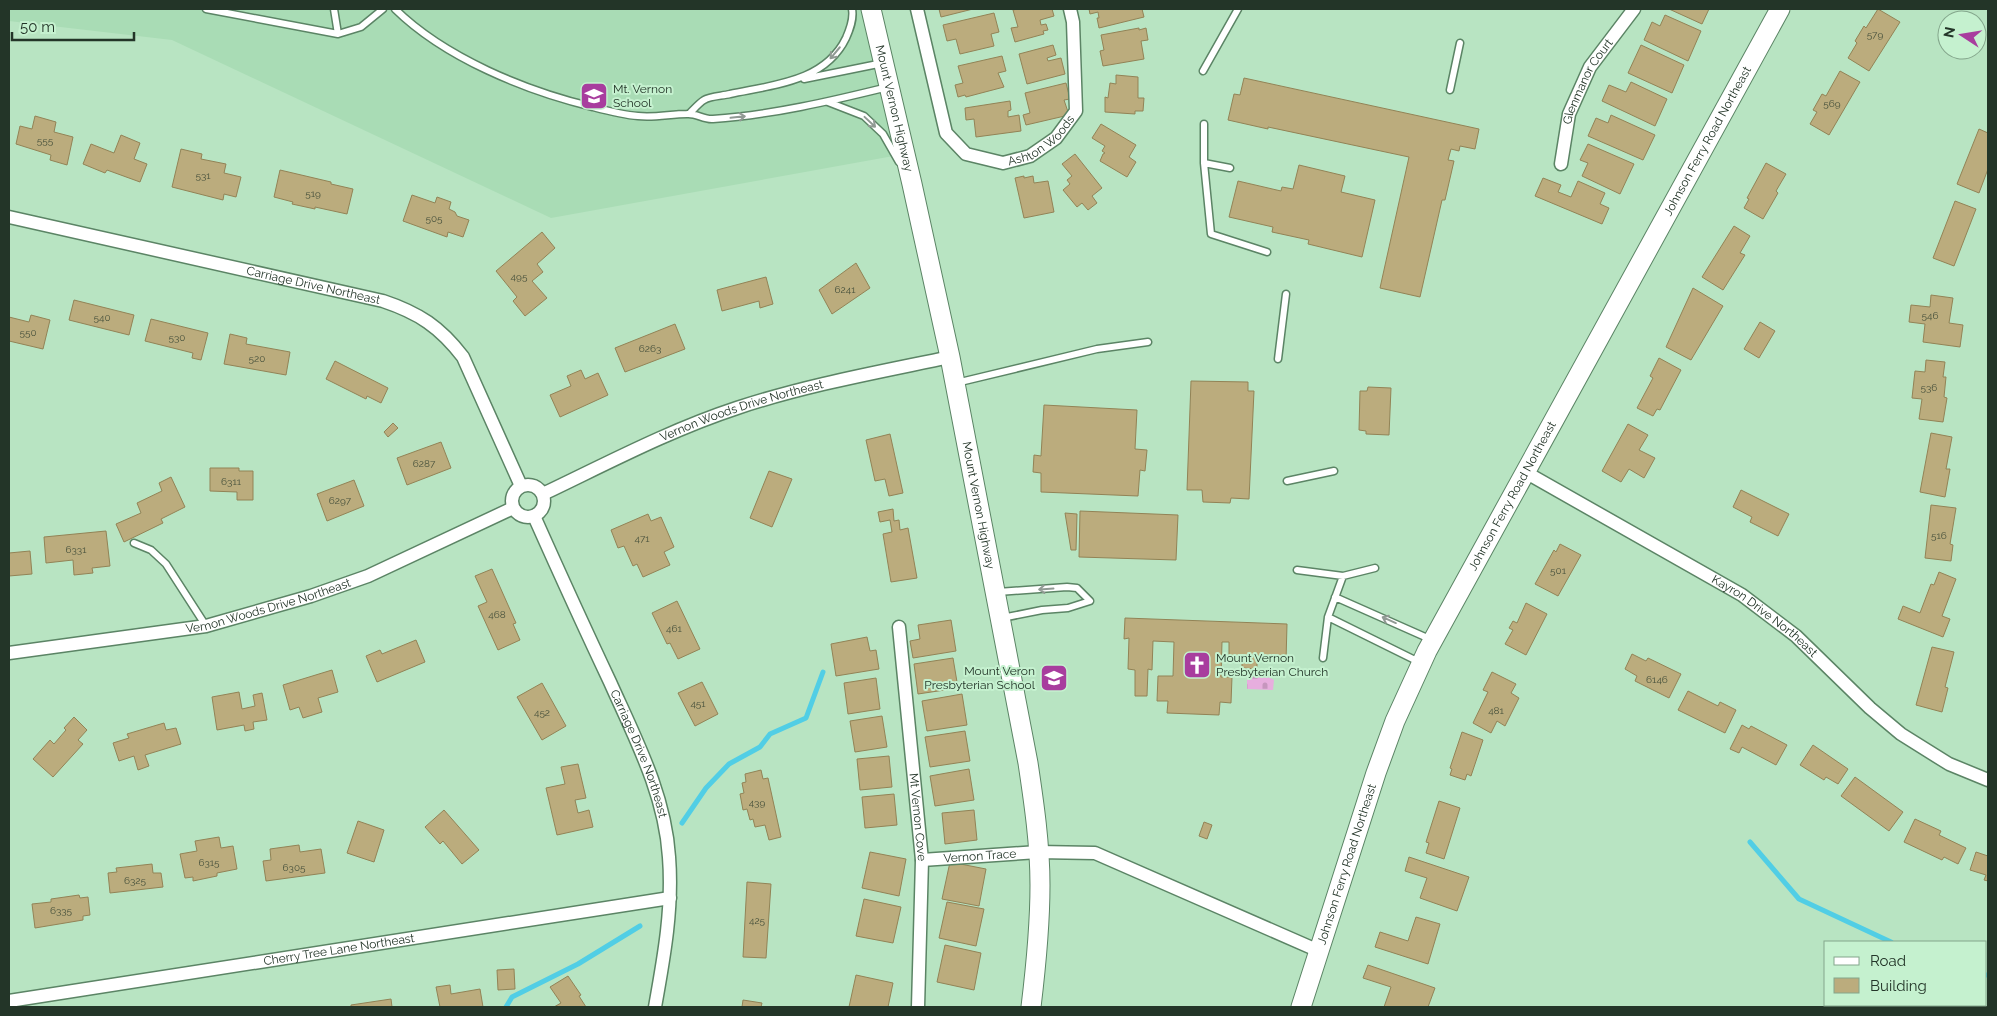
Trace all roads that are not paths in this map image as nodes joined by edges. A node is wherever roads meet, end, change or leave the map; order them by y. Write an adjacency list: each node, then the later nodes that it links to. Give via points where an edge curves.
1 (206, 9): 12 (lane)
2 (334, 9): 12 (lane)
3 (383, 9): 12 (lane, via 361,28)
4 (395, 9): 20 (lane, via 411,24 454,52 527,88 563,100 639,116)
5 (852, 9): 16 (lane, one-way to 16, via 850,29 844,43 834,56)
6 (871, 9): 14 (street, Mount Vernon Highway)
7 (917, 9): 8 (street, Ashton Woods, via 946,133 966,154 1004,162 1030,156 1056,138 1076,111)
8 (1070, 9)
9 (1238, 9): 15 (lane)
10 (1634, 9): 23 (street, Glenmanor Court, via 1590,67 1569,114)
11 (1780, 9): 34 (street, Johnson Ferry Road Northeast)
12 (338, 34)
13 (1460, 43): 18 (lane)
14 (884, 63): 16 (lane); 17 (street, Mount Vernon Highway)
15 (1203, 71)
16 (799, 80): 20 (lane, via 704,99)
17 (890, 87): 19 (lane); 25 (street, Mount Vernon Highway)
18 (1450, 90)
19 (826, 102): 20 (lane, one-way to 19, via 710,120); 25 (lane, one-way to 25, via 864,116 883,134)
20 (690, 113)
21 (1204, 124): 22 (lane)
22 (1204, 163): 24 (lane); 27 (lane, via 1211,234)
23 (1561, 164)
24 (1230, 168)
25 (912, 184): 30 (street, Mount Vernon Highway)
26 (9, 217): 36 (street, Carriage Drive Northeast, via 408,309 437,328 463,357)
27 (1267, 252)
28 (1286, 294): 31 (lane)
29 (1148, 342): 32 (lane, via 1097,350)
30 (950, 357): 32 (street, Mount Vernon Highway); 37 (street, Vernon Woods Drive Northeast, via 802,389 736,408 677,431)
31 (1278, 359)
32 (955, 384): 44 (street, Mount Vernon Highway)
33 (1334, 470): 35 (lane)
34 (1525, 472): 50 (street, Johnson Ferry Road Northeast); 54 (street, Kayron Drive Northeast, via 1742,595 1796,636 1870,708 1902,734 1949,764)
35 (1287, 481)
36 (521, 486): 37 (street, via 532,485); 38 (street, via 513,492)
37 (543, 494): 39 (street, via 543,507)
38 (513, 508): 39 (street, via 520,515); 48 (street, Vernon Woods Drive Northeast, via 368,576)
39 (534, 516): 57 (street, Carriage Drive Northeast, via 649,769 665,827)
40 (134, 544): 48 (lane, via 152,550 166,564)
41 (1375, 568): 43 (lane)
42 (1297, 570): 43 (lane)
43 (1343, 576): 45 (lane)
44 (996, 592): 47 (street, Mount Vernon Highway); 47 (lane, one-way to 44, via 1068,608 1090,601 1077,588 1067,587)
45 (1335, 597): 46 (lane); 50 (lane, one-way to 45)
46 (1328, 617): 52 (lane); 53 (lane)
47 (1000, 618): 55 (street, Mount Vernon Highway, via 1028,763)
48 (206, 626): 51 (street, Vernon Woods Drive Northeast)
49 (899, 627): 56 (street, Mt Vernon Cove)
50 (1433, 640): 53 (street, Johnson Ferry Road Northeast)
51 (9, 653)
52 (1323, 658)
53 (1421, 663): 58 (street, Johnson Ferry Road Northeast, via 1376,773)
54 (1988, 780)
55 (1038, 852): 56 (street, Vernon Trace); 58 (street, Vernon Trace, via 1095,853); 62 (street, Mount Vernon Highway, via 1038,954)
56 (922, 860): 61 (street, Mt Vernon Cove)
57 (670, 898): 59 (street, Cherry Tree Lane Northeast); 60 (street, Carriage Drive Northeast)
58 (1319, 951): 63 (street, Johnson Ferry Road Northeast)
59 (9, 1001)
60 (655, 1007)
61 (918, 1007)
62 (1031, 1007)
63 (1301, 1007)

